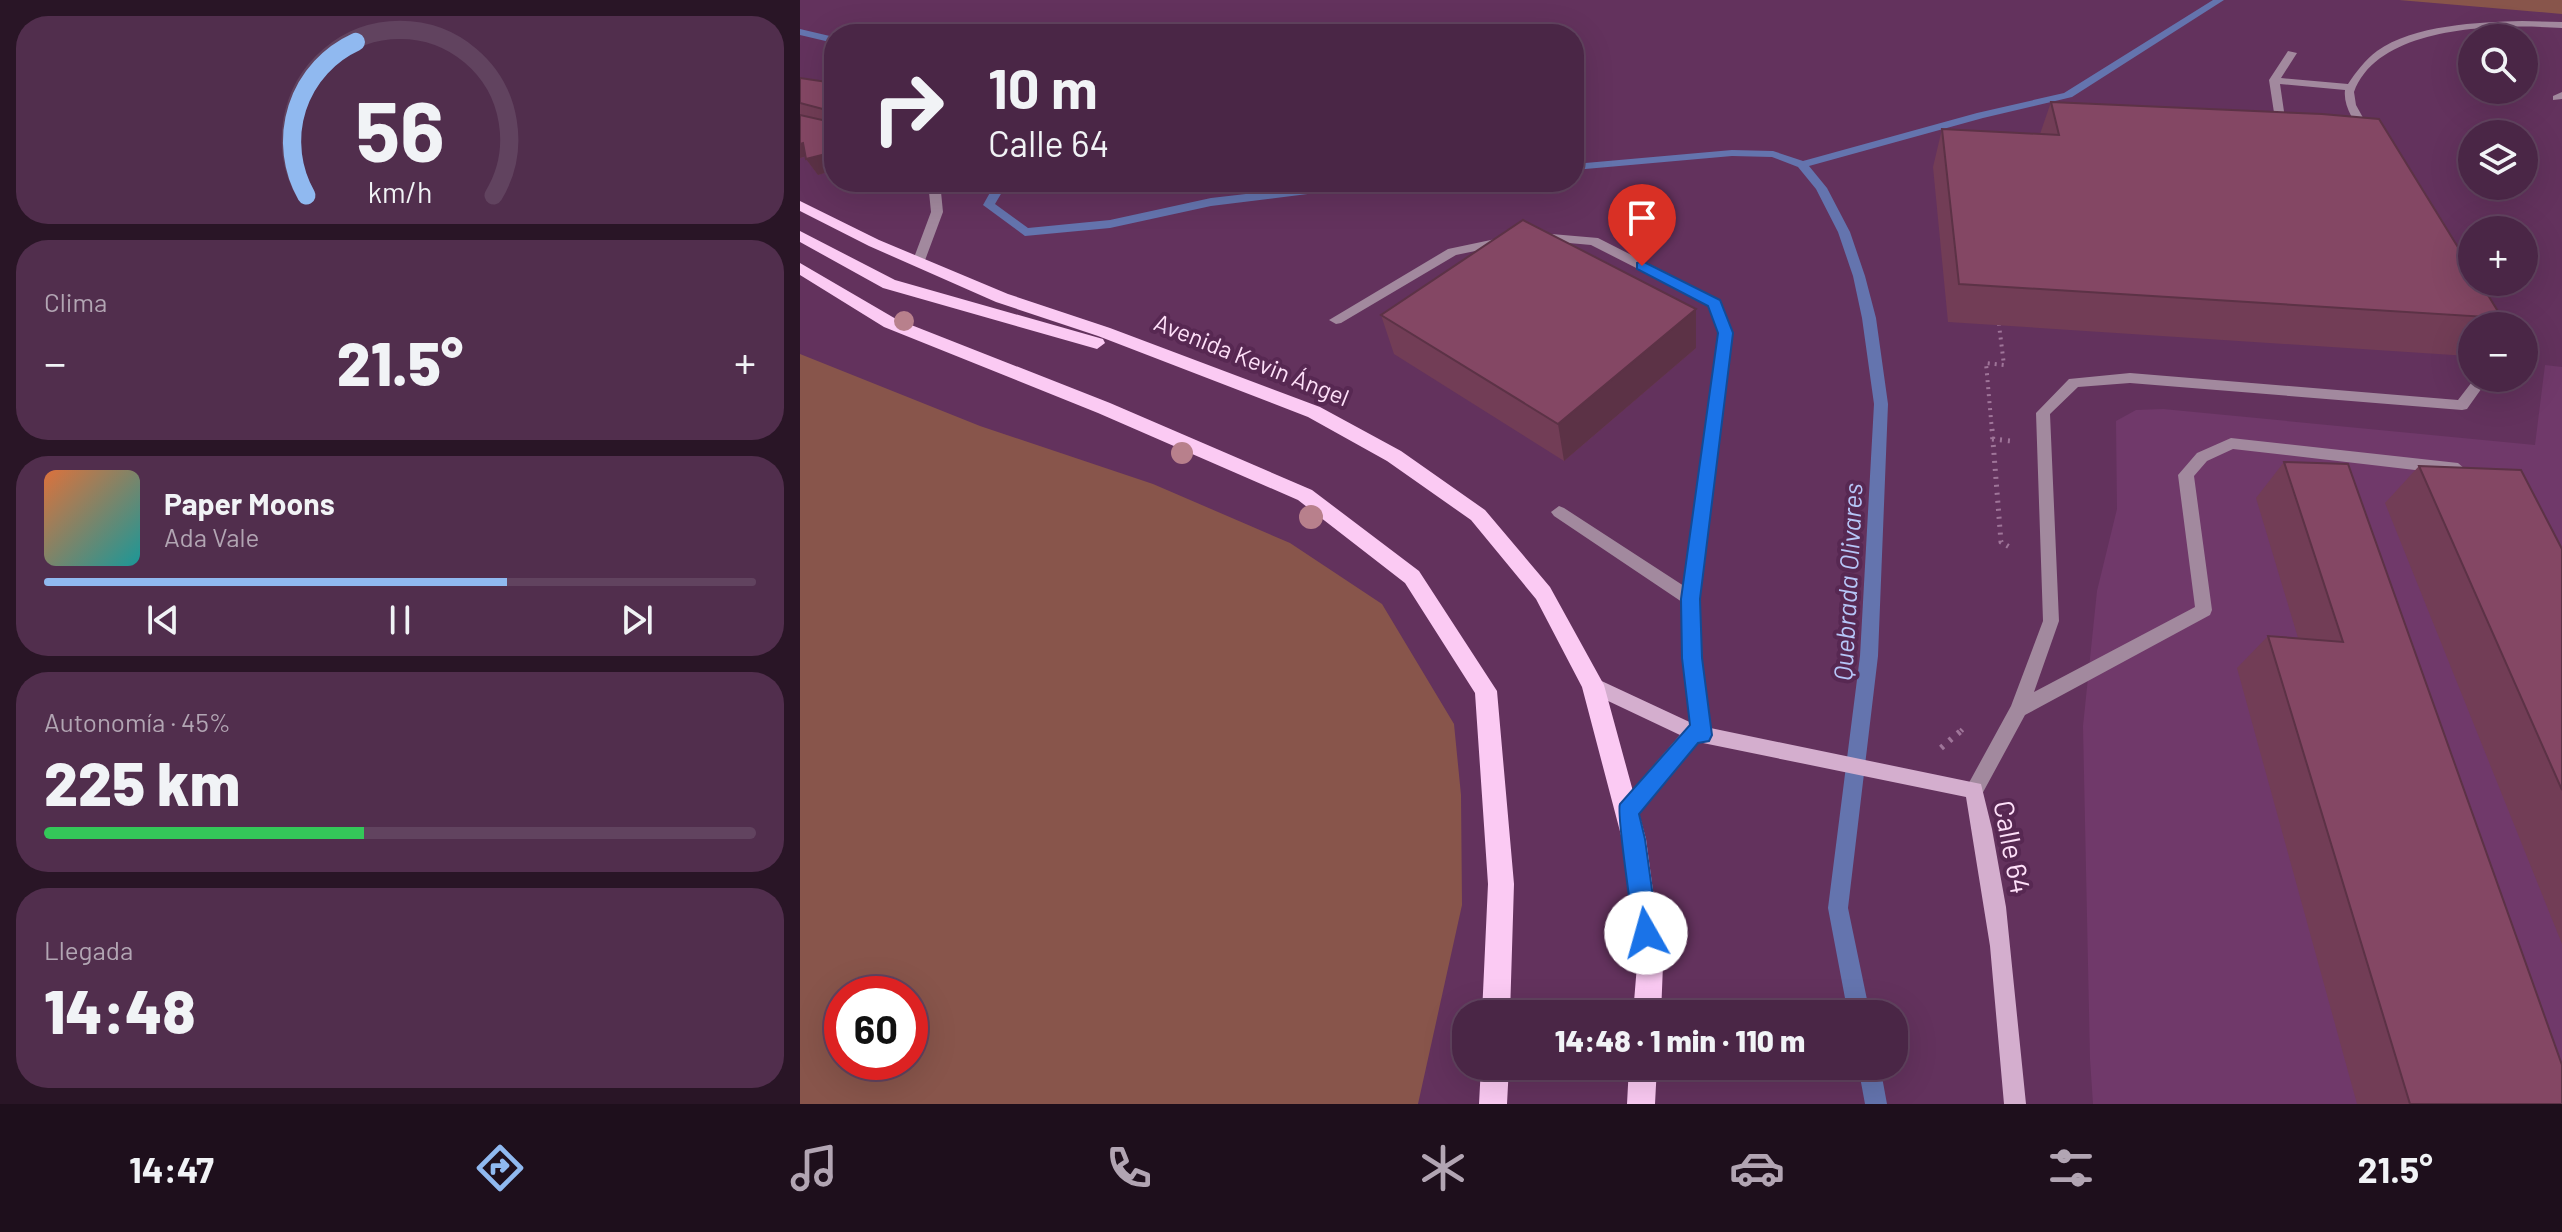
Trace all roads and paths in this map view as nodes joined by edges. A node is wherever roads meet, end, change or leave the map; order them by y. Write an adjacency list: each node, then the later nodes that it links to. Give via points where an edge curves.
1 (2562, 25): 4 (lane, via 2533,22 2432,34 2372,59)
2 (2292, 53): 3 (lane)
3 (2274, 80): 4 (lane); 6 (lane)
4 (2350, 87): 8 (lane, via 2348,98 2372,142)
5 (2268, 136): 6 (lane)
6 (2282, 137): 7 (lane)
7 (2297, 138)
8 (2357, 141)
9 (935, 192): 12 (lane, via 937,212)
10 (800, 205): 12 (main road, Avenida Kevin Ángel)
11 (800, 236): 16 (main road, via 889,284)
12 (918, 263): 16 (main road, Avenida Kevin Ángel)
13 (800, 268): 29 (main road, via 890,323 1305,495 1412,577 1486,691 1501,884)
14 (1336, 320): 21 (lane, via 1452,252 1526,236 1594,241 1715,303 1725,333)
15 (1999, 325): 20 (path, via 2004,365 1986,363 2001,542)
16 (1220, 377): 22 (main road, Avenida Kevin Ángel, via 1314,412 1394,456 1478,515 1543,593)
17 (2472, 392): 23 (lane, via 2462,405 2130,378 2074,382 2043,413 2051,621)
18 (2476, 472): 23 (lane, via 2231,443 2202,457 2186,475 2204,610)
19 (1559, 512): 21 (lane)
20 (2017, 555)
21 (1690, 599): 25 (lane)
22 (1593, 685): 25 (main road, Calle 64); 28 (main road, Avenida Kevin Ángel)
23 (2019, 709): 27 (lane)
24 (1971, 721): 26 (path)
25 (1698, 734): 26 (main road, Calle 64); 28 (main road)
26 (1907, 777): 27 (main road, Calle 64)
27 (1974, 790): 35 (main road, Calle 64, via 1991,862 2005,965)
28 (1627, 811): 30 (main road, Avenida Kevin Ángel, via 1650,965)
29 (1497, 1000)
30 (1648, 1000)
31 (1494, 1080): 33 (main road)
32 (1642, 1080): 34 (main road)
33 (1493, 1104)
34 (1641, 1104)
35 (2015, 1104)

